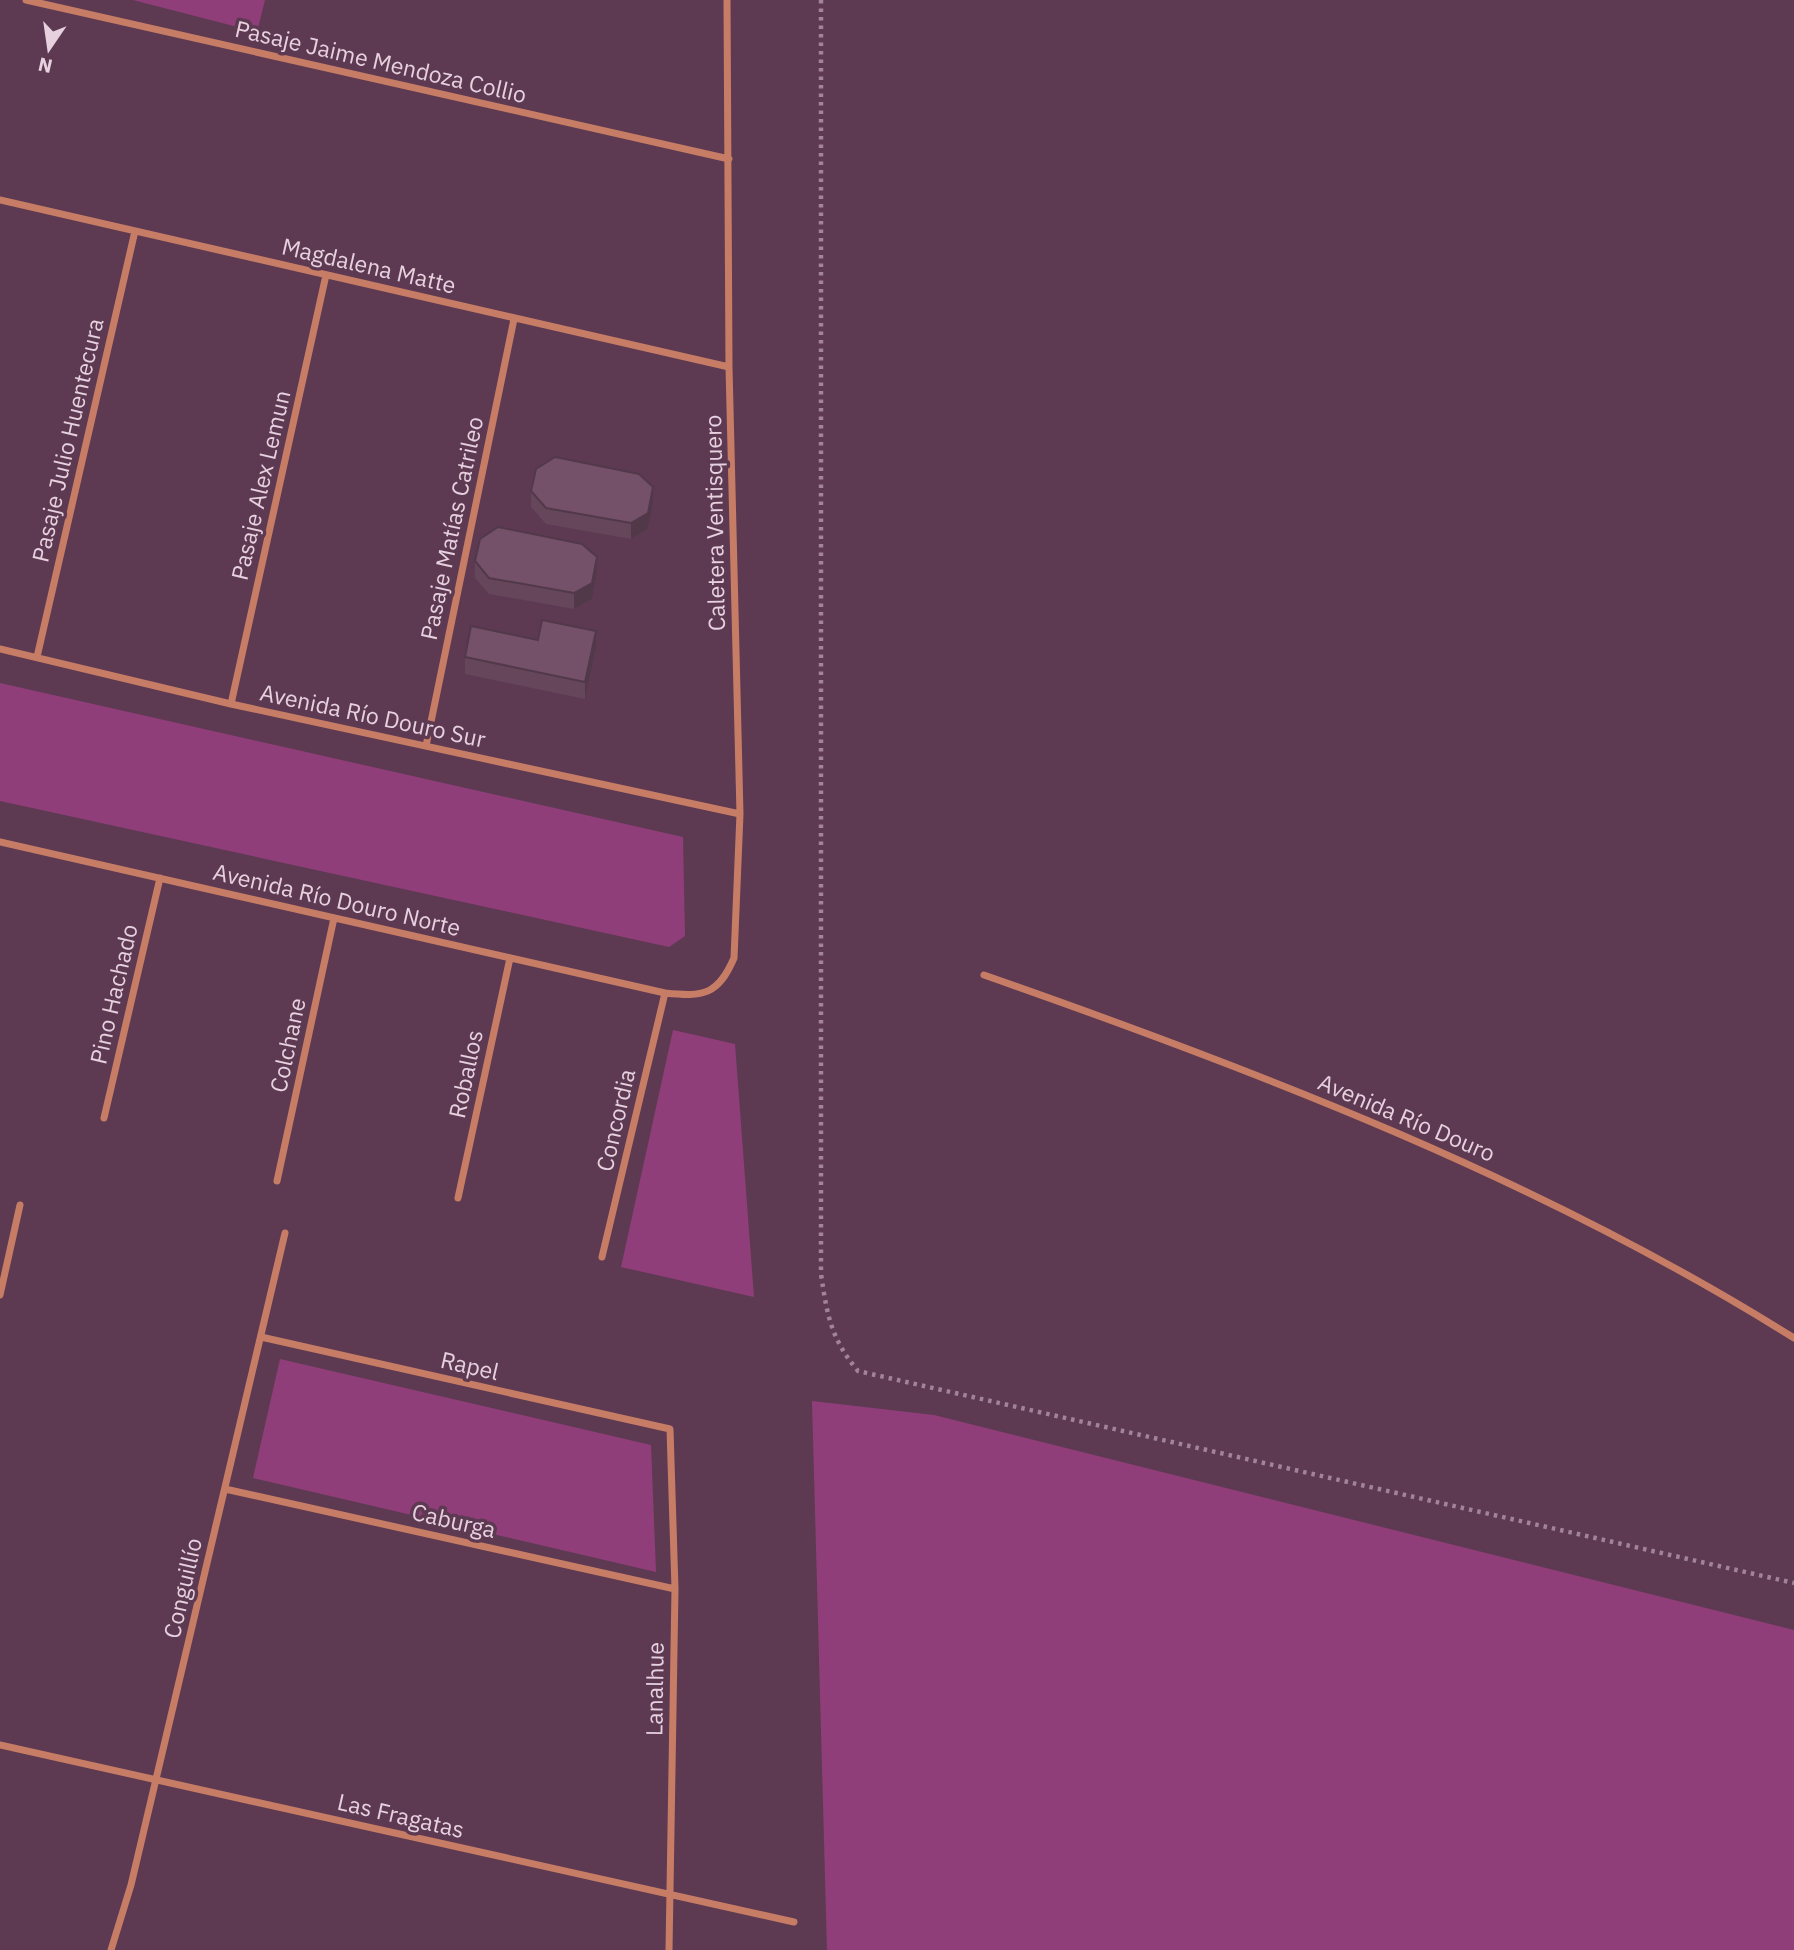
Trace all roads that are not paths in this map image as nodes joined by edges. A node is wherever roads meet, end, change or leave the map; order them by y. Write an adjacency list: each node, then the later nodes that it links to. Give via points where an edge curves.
1 (26, 0): 3 (street, Pasaje Jaime Mendoza Collio)
2 (727, 0): 3 (street, Caletera Ventisquero)
3 (729, 159): 8 (street, Caletera Ventisquero)
4 (0, 200): 5 (street, Magdalena Matte)
5 (135, 231): 6 (street, Magdalena Matte); 10 (street, Pasaje Julio Huentecura)
6 (326, 275): 7 (street, Magdalena Matte); 11 (street, Pasaje Alex Lemun)
7 (514, 319): 8 (street, Magdalena Matte); 12 (street, Pasaje Matías Catrileo)
8 (729, 367): 13 (street, Caletera Ventisquero)
9 (0, 649): 10 (street, Avenida Río Douro Sur)
10 (37, 657): 11 (street, Avenida Río Douro Sur)
11 (231, 704): 12 (street, Avenida Río Douro Sur)
12 (426, 746): 13 (street, Avenida Río Douro Sur)
13 (740, 814): 19 (street, Caletera Ventisquero, via 734,958 724,979 711,991 691,996)
14 (0, 842): 15 (street, Avenida Río Douro Norte)
15 (160, 878): 16 (street, Avenida Río Douro Norte); 20 (street, Pino Hachado)
16 (334, 918): 17 (street, Avenida Río Douro Norte); 21 (street, Colchane)
17 (510, 958): 19 (street, Avenida Río Douro Norte); 22 (street, Roballos)
18 (984, 975): 28 (street, Avenida Río Douro, via 1237,1067 1469,1164 1653,1255)
19 (665, 993): 25 (street, Concordia)
20 (104, 1118)
21 (277, 1181)
22 (458, 1198)
23 (20, 1205): 26 (street)
24 (285, 1233): 27 (street, Conguillío)
25 (603, 1256)
26 (0, 1294)
27 (261, 1337): 29 (street, Rapel); 30 (street, Conguillío)
28 (1794, 1338)
29 (670, 1429): 31 (street, Lanalhue)
30 (225, 1489): 31 (street, Caburga); 33 (street, Conguillío)
31 (675, 1589): 34 (street, Lanalhue)
32 (0, 1745): 33 (street, Las Fragatas)
33 (156, 1780): 34 (street, Las Fragatas); 36 (street, Conguillío)
34 (670, 1895): 35 (street, Las Fragatas); 37 (street, Lanalhue)
35 (794, 1922)
36 (111, 1950)
37 (669, 1950)

